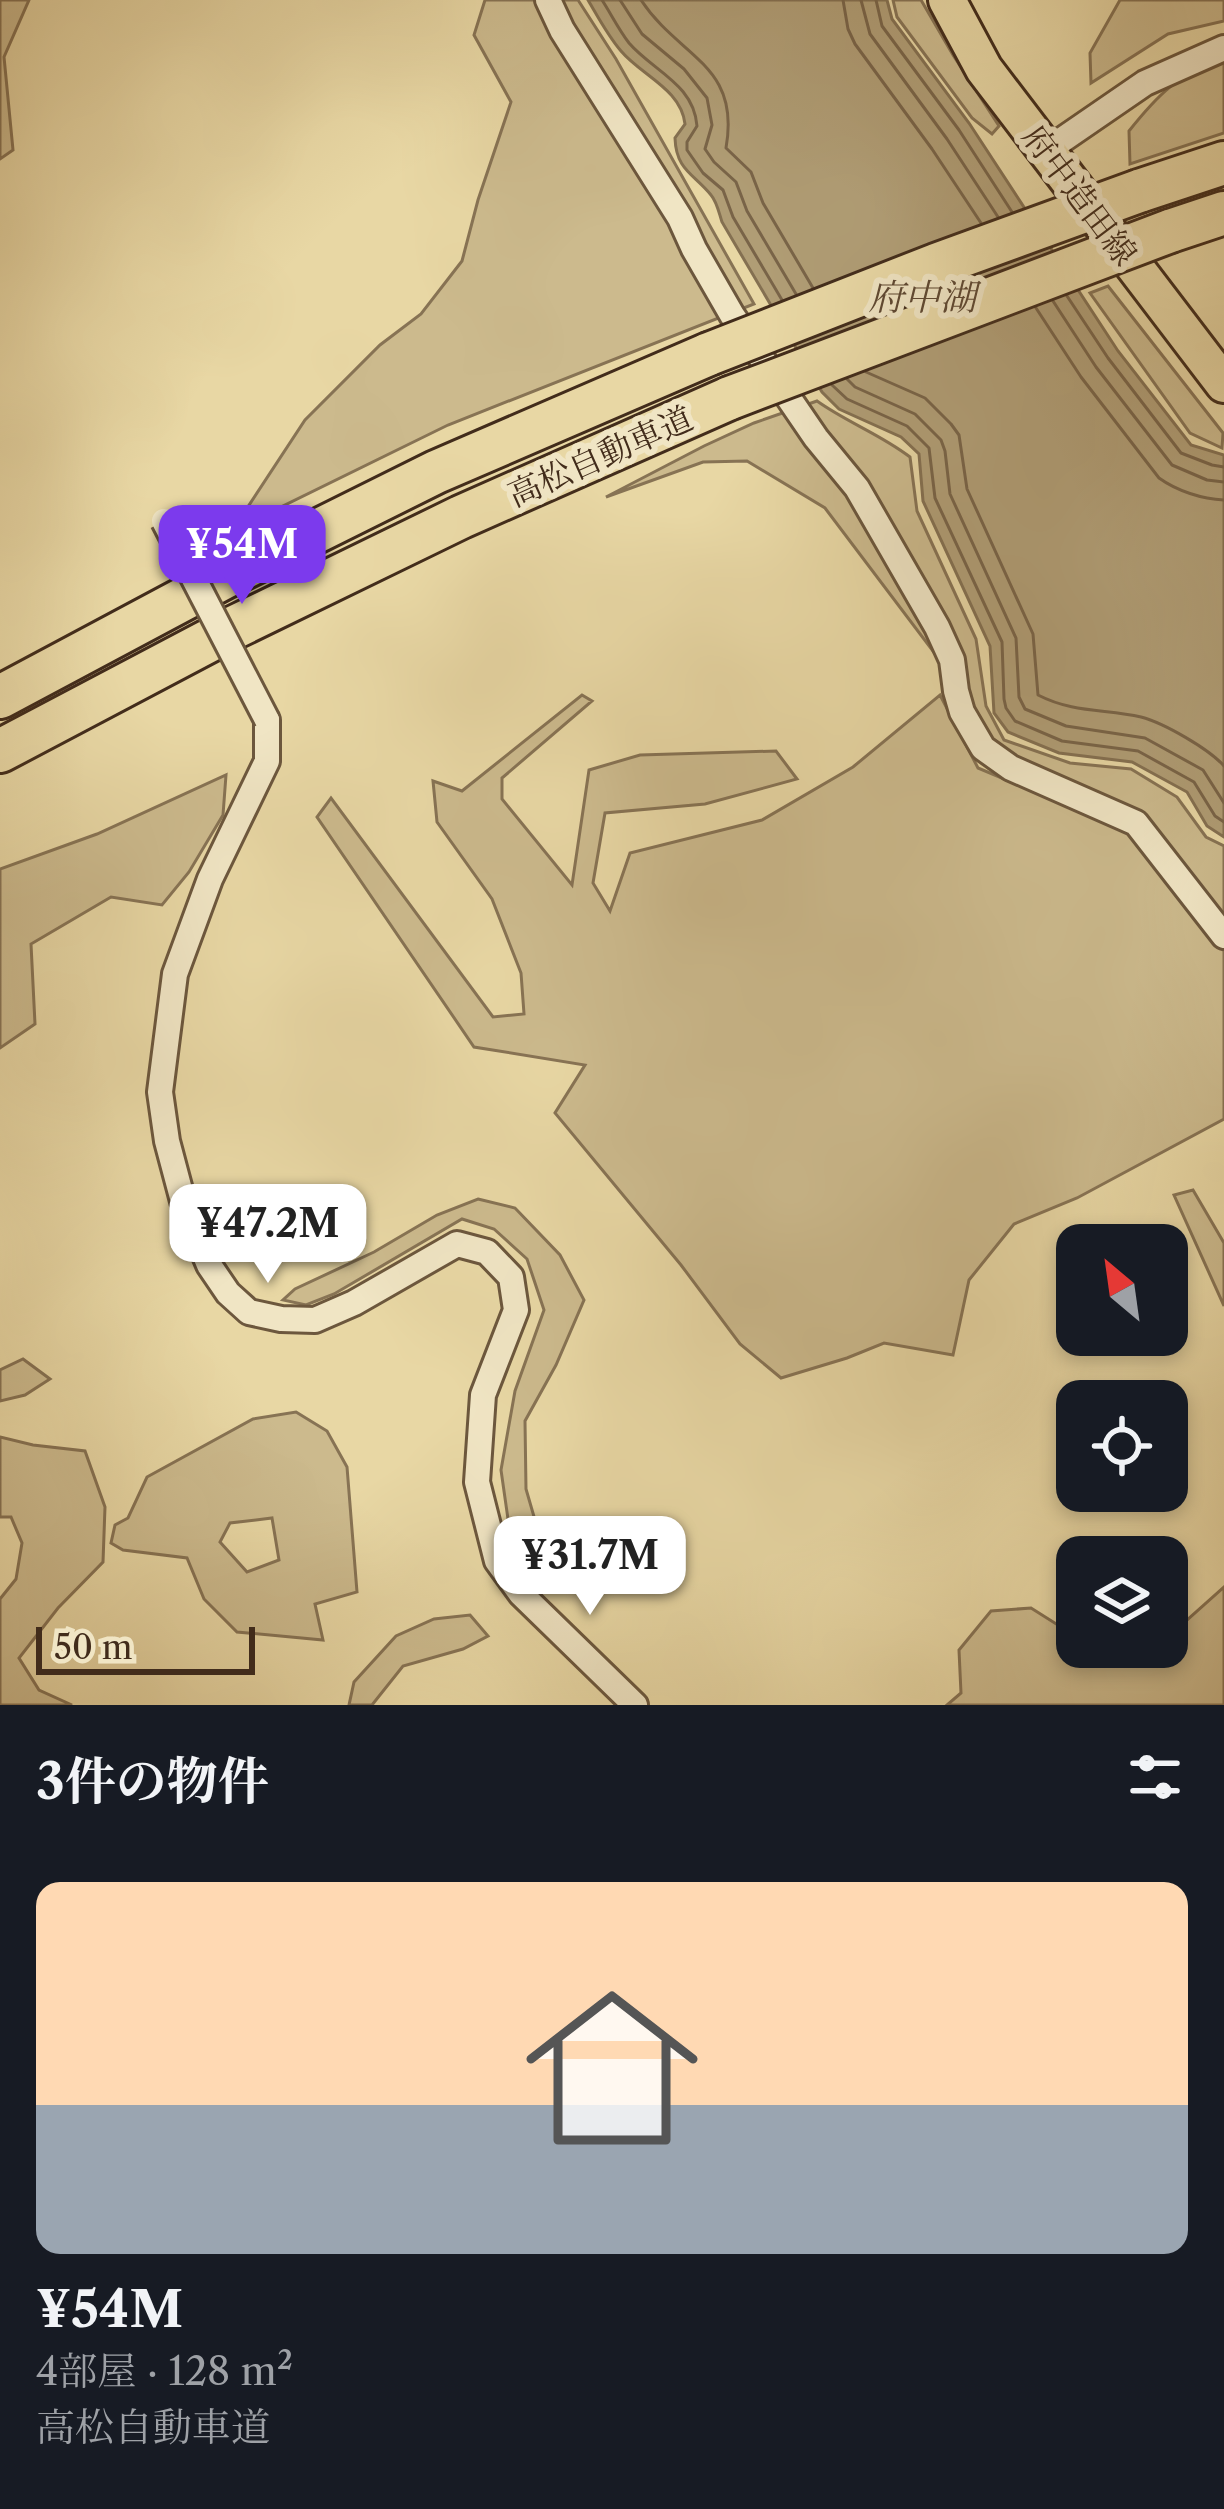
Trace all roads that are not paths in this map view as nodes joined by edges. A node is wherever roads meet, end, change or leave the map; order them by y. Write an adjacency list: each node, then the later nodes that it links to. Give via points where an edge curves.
1 (548, 0): 11 (street, via 732,315 857,488 937,627 962,712 982,748 1136,824)
2 (947, 0): 4 (main road, 府中造田線, via 983,69)
3 (1224, 48): 4 (street, via 1145,83)
4 (1046, 151): 7 (main road, 府中造田線)
5 (1224, 163): 9 (highway, 高松自動車道, bridge, via 709,353 436,472)
6 (1224, 213): 10 (highway, 高松自動車道, bridge, via 730,398 420,537)
7 (1224, 384)
8 (164, 521): 12 (street, bridge, via 267,720 267,761 210,879 176,974 160,1092 184,1205 228,1293 249,1312 280,1319 315,1320 457,1244 487,1252 511,1277 516,1310 483,1395 477,1482 497,1561)
9 (0, 697)
10 (0, 752)
11 (1224, 936)
12 (635, 1705)

